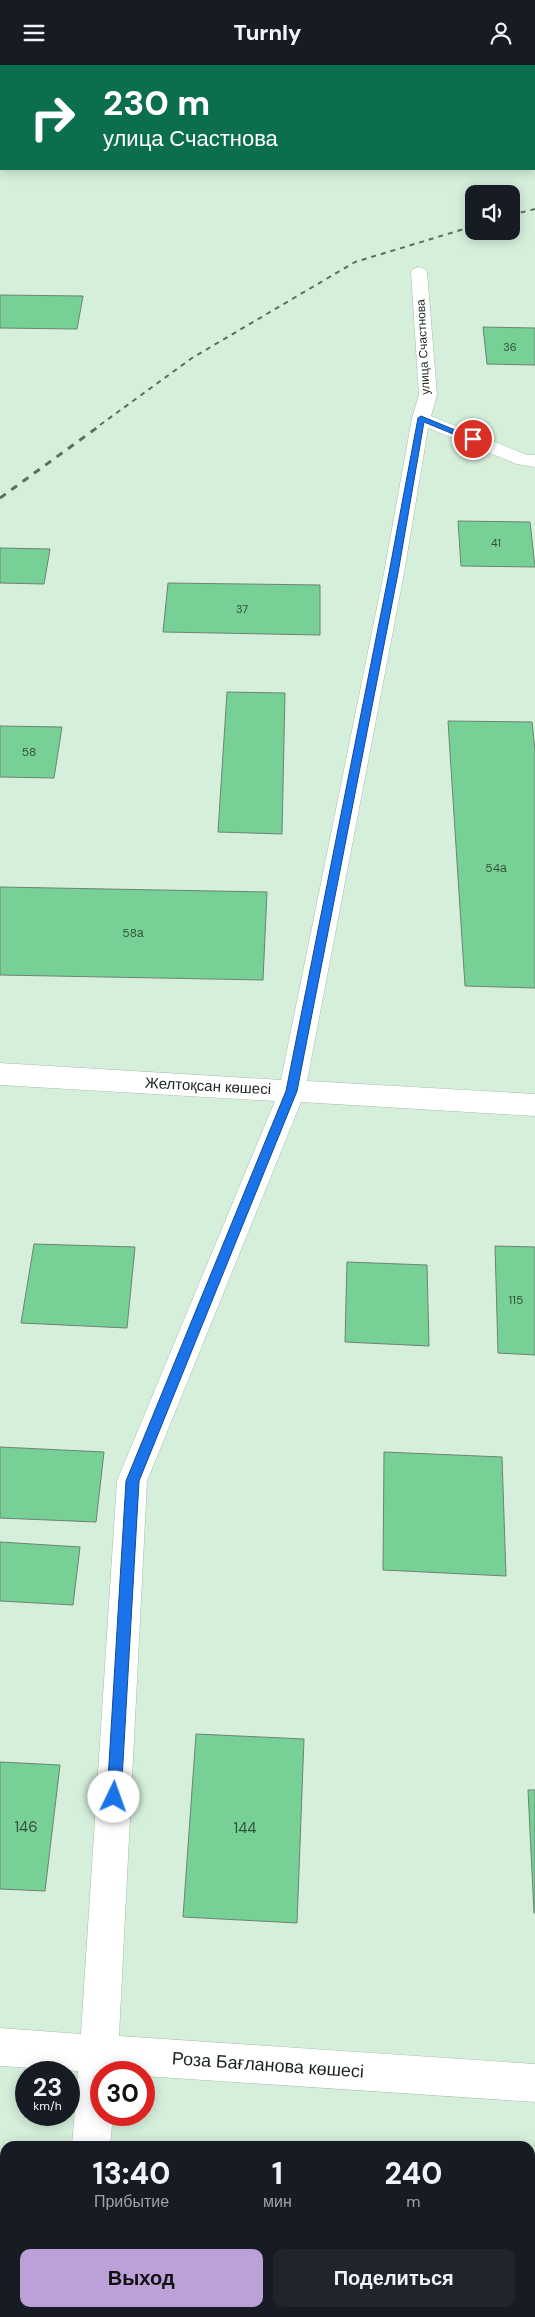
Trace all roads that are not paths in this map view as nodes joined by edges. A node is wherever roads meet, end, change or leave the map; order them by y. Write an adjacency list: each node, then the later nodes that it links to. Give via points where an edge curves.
1 (419, 272): 2 (street, улица Счастнова, via 428,395)
2 (421, 418): 3 (street, via 524,460); 5 (street, улица Счастнова, via 392,583)
3 (535, 461)
4 (0, 1074): 5 (street, Желтоқсан көшесі)
5 (292, 1091): 6 (street, Желтоқсан көшесі); 8 (street, улица Счастнова, via 132,1481)
6 (535, 1105)
7 (0, 2047): 8 (street, Роза Бағланова көшесі)
8 (99, 2053): 9 (street, Роза Бағланова көшесі); 10 (street, улица Счастнова)
9 (535, 2083)
10 (91, 2141)

